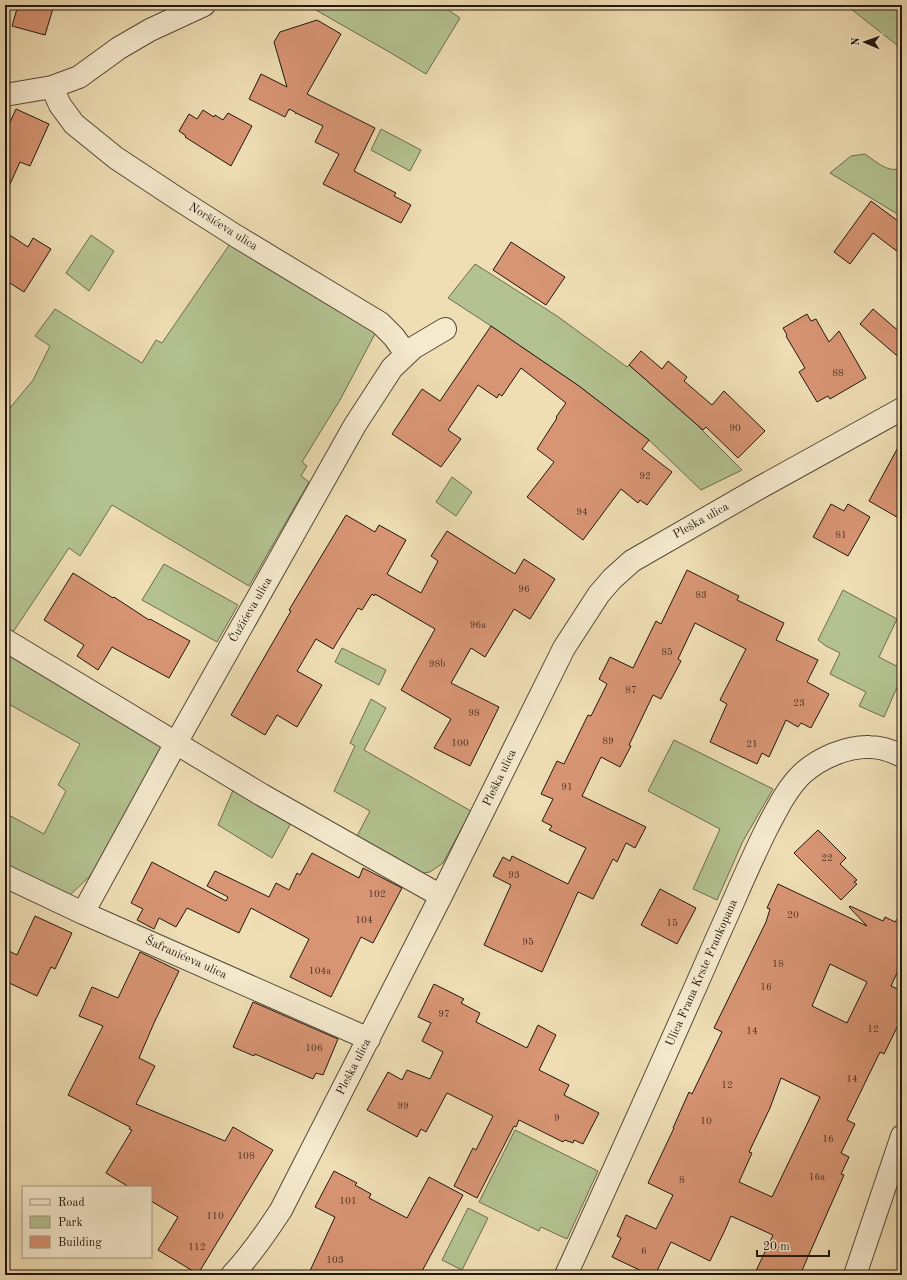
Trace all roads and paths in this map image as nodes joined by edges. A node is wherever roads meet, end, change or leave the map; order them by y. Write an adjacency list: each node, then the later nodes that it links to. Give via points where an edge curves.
1 (204, 5): 2 (street, via 150,30 119,48 79,77)
2 (52, 87): 3 (street); 5 (street, Noršićeva ulica, via 60,106 74,124 116,158 230,232 380,323)
3 (5, 95)
4 (445, 329): 5 (street, Čužićeva ulica)
5 (406, 354): 8 (street, Čužićeva ulica, via 392,368 356,425)
6 (902, 409): 11 (street, Pleška ulica, via 673,536 632,561 612,578 564,648)
7 (5, 640): 8 (street)
8 (176, 743): 11 (street, via 262,795); 12 (street, Čužićeva ulica)
9 (902, 756): 16 (street, Ulica Frana Krste Frankopana, via 869,747 834,754 804,773 784,797 759,845)
10 (5, 876): 12 (street, Šafranićeva ulica)
11 (441, 896): 13 (street, Pleška ulica)
12 (83, 913): 13 (street, Šafranićeva ulica)
13 (369, 1039): 15 (street, Pleška ulica, via 281,1210 260,1242)
14 (902, 1136): 17 (street)
15 (232, 1275)
16 (566, 1275)
17 (855, 1275)

